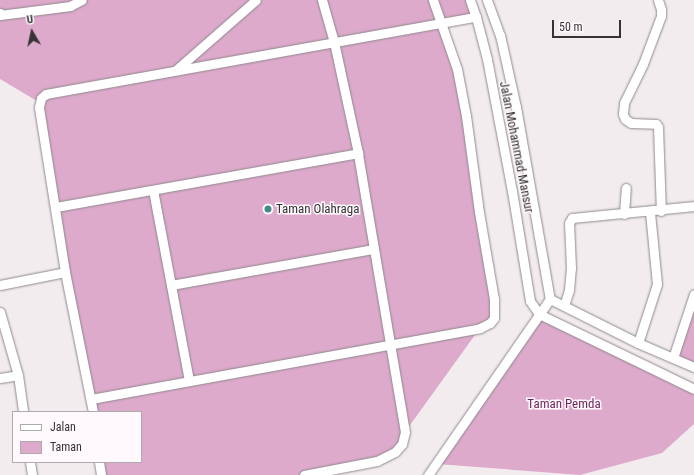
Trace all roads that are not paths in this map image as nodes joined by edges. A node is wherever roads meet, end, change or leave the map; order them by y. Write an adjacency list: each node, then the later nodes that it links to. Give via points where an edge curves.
1 (82, 0): 8 (street, via 70,6 0,16)
2 (256, 0): 12 (street)
3 (322, 0): 11 (street)
4 (433, 0): 10 (street)
5 (470, 0): 9 (street, Jalan Mohammad Mansur)
6 (487, 0): 26 (street, Jalan Mohammad Mansur, via 500,35 516,106)
7 (658, 0): 18 (street, via 661,16 643,64 624,103 623,114 631,123 656,124 658,127)
8 (0, 13)
9 (476, 17): 10 (street); 29 (street, Jalan Mohammad Mansur, via 504,146 530,301)
10 (442, 22): 11 (street); 31 (street, via 457,69 466,116 494,299 494,318 480,328)
11 (334, 42): 12 (street); 13 (street)
12 (175, 71): 17 (street, via 46,94 41,98 39,107)
13 (358, 154): 15 (street); 21 (street)
14 (626, 188): 20 (street)
15 (153, 190): 17 (street); 24 (street)
16 (694, 206): 18 (street)
17 (56, 207): 22 (street)
18 (661, 211): 19 (street)
19 (650, 212): 20 (street); 30 (street, via 657,284)
20 (624, 214): 27 (street, via 570,219 571,268 569,290)
21 (374, 249): 24 (street); 31 (street)
22 (65, 272): 23 (street); 38 (street)
23 (0, 285)
24 (171, 285): 36 (street)
25 (694, 294): 32 (street)
26 (550, 299): 27 (street); 29 (street)
27 (564, 306): 30 (street)
28 (0, 312): 34 (street)
29 (540, 314): 37 (street); 46 (street)
30 (638, 343): 32 (street)
31 (391, 344): 36 (street); 45 (street, via 405,432 402,444 395,452 377,461)
32 (673, 358): 33 (street)
33 (694, 367)
34 (18, 375): 35 (street); 39 (street)
35 (0, 378)
36 (190, 381): 38 (street)
37 (694, 389)
38 (91, 399): 40 (street)
39 (23, 411)
40 (93, 411)
41 (30, 463): 43 (street)
42 (99, 463): 44 (street)
43 (32, 475)
44 (100, 475)
45 (304, 475)
46 (428, 475)

